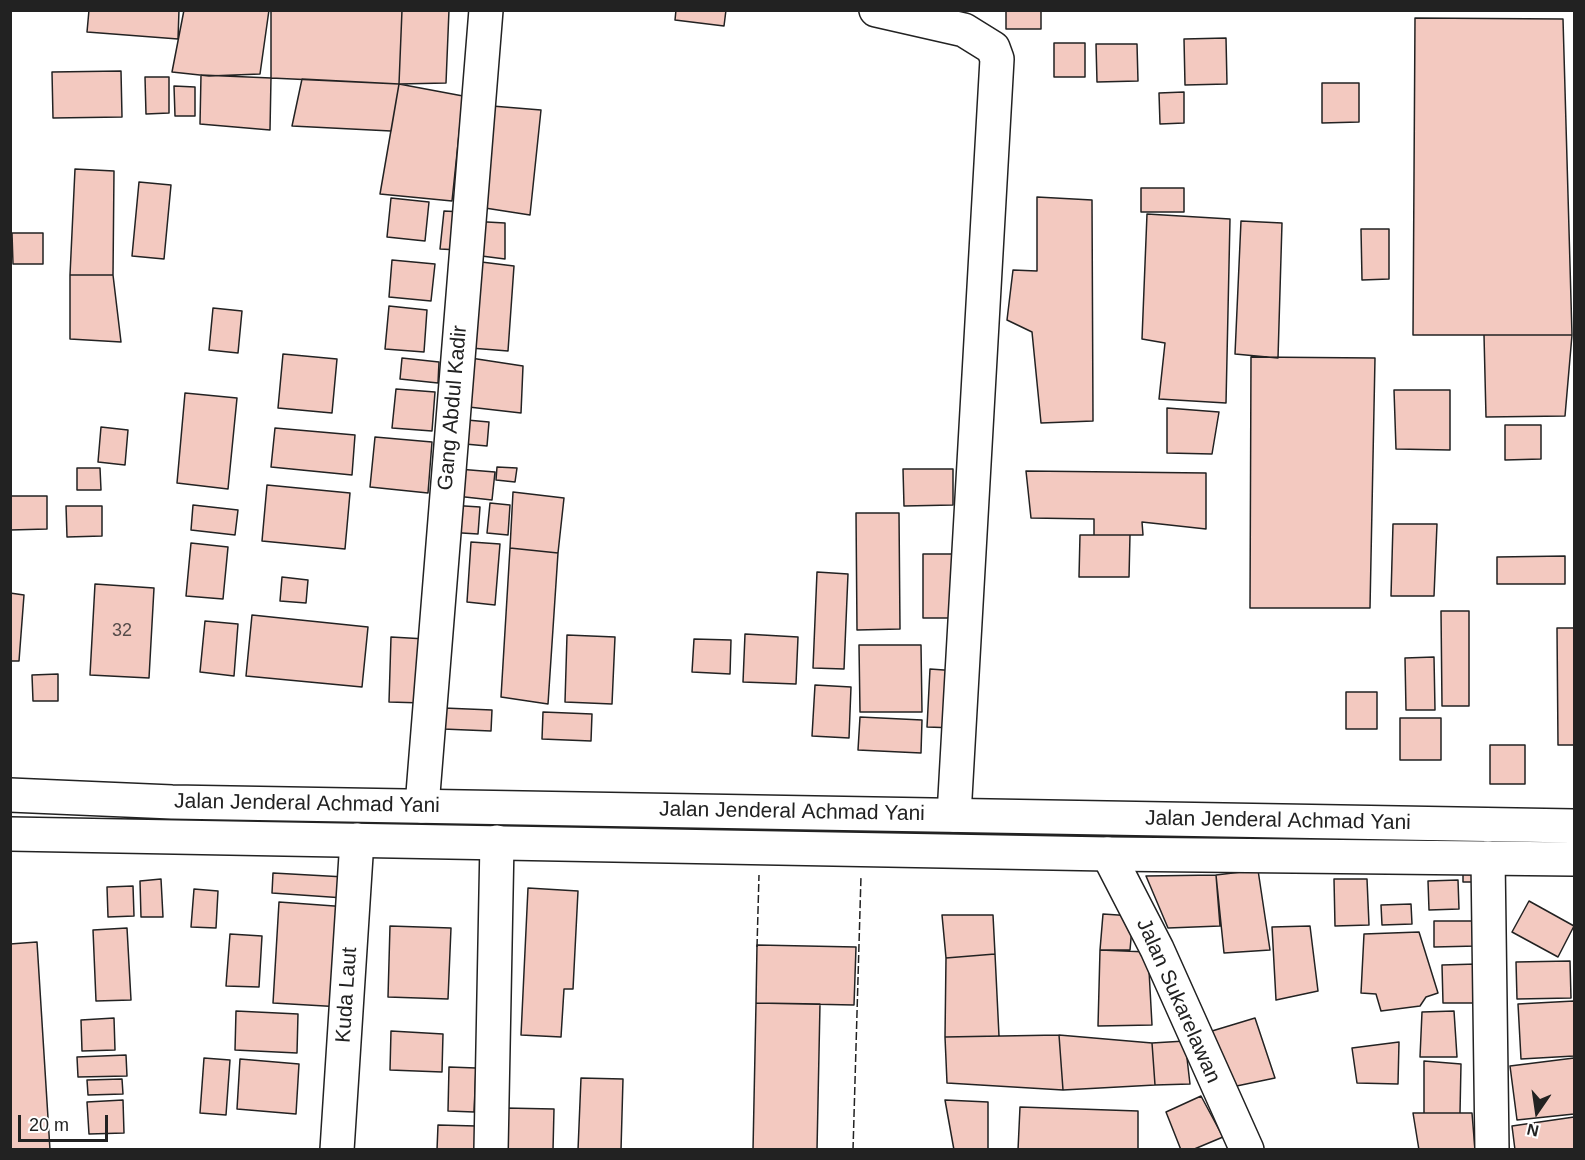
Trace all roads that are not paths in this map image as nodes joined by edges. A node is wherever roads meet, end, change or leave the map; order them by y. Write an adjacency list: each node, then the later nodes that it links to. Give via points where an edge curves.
1 (486, 10): 4 (main road, Gang Abdul Kadir)
2 (876, 10): 6 (main road, via 964,30 993,48 997,59)
3 (10, 795): 4 (main road, Jalan Jenderal Achmad Yani)
4 (422, 806): 5 (main road, Jalan Jenderal Achmad Yani)
5 (791, 812): 6 (main road, Jalan Jenderal Achmad Yani); 11 (main road)
6 (954, 815): 7 (main road, Jalan Jenderal Achmad Yani)
7 (1575, 826)
8 (10, 834): 9 (main road, Jalan Jenderal Achmad Yani)
9 (357, 840): 10 (main road, Jalan Jenderal Achmad Yani); 15 (main road, Kuda Laut)
10 (497, 842): 11 (main road, Jalan Jenderal Achmad Yani); 16 (main road)
11 (792, 849): 12 (main road, Jalan Jenderal Achmad Yani)
12 (1108, 854): 13 (main road, Jalan Jenderal Achmad Yani); 17 (main road, Jalan Sukarelawan, via 1157,949)
13 (1488, 858): 14 (main road, Jalan Jenderal Achmad Yani); 18 (main road)
14 (1575, 859)
15 (337, 1149)
16 (491, 1149)
17 (1247, 1149)
18 (1492, 1149)

